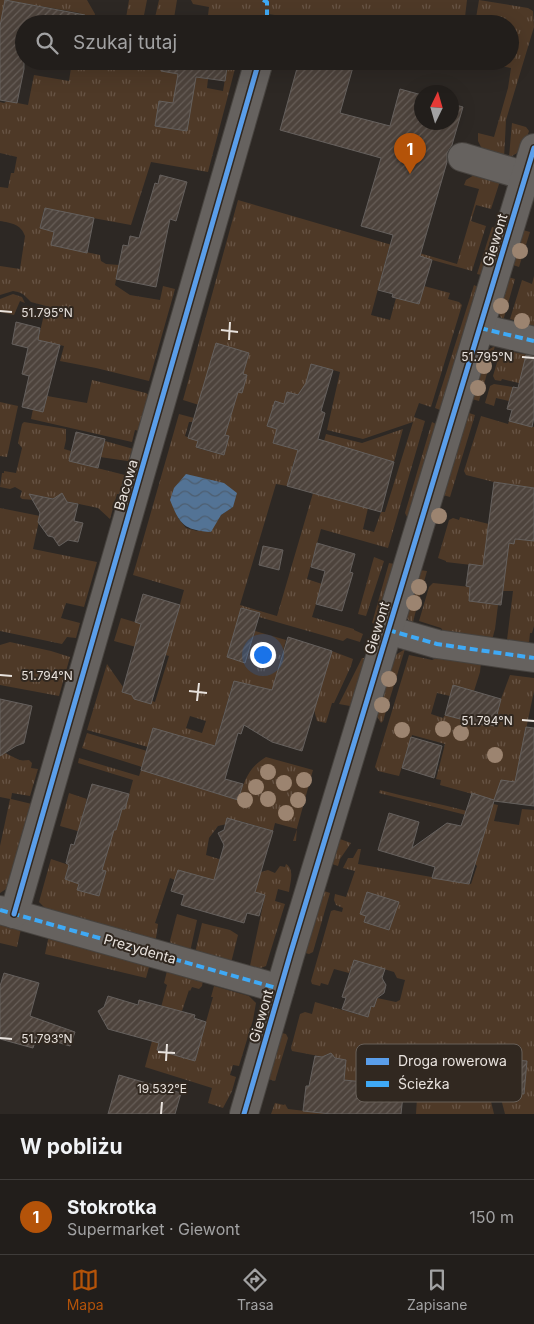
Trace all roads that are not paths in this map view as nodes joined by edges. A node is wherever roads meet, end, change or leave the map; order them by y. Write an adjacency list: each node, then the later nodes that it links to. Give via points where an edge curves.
1 (256, 70): 9 (street, Bacowa)
2 (534, 148): 4 (street, Giewont)
3 (462, 157): 4 (street)
4 (526, 176): 5 (street, Giewont)
5 (480, 328): 6 (street); 7 (street, Giewont)
6 (534, 341)
7 (388, 630): 8 (street, via 437,644); 10 (street, Giewont)
8 (534, 658)
9 (7, 912): 10 (street, Prezydenta)
10 (280, 989): 11 (street, Giewont)
11 (244, 1114)

